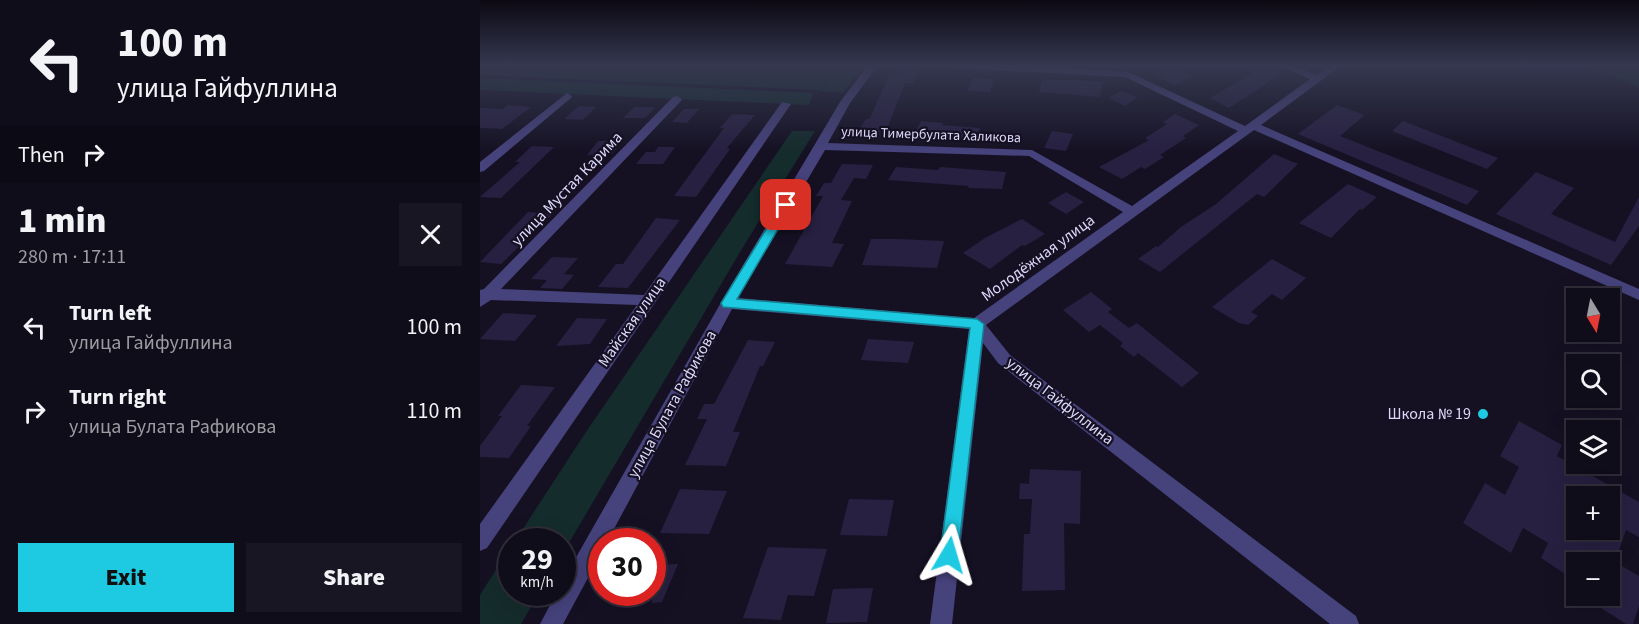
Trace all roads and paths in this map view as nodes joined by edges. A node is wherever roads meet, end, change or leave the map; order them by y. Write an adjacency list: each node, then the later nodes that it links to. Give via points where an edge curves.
1 (851, 94): 8 (street, улица Булата Рафикова)
2 (1172, 94): 7 (street)
3 (1297, 94): 7 (street, Молодёжная улица)
4 (567, 96): 9 (street)
5 (677, 99): 12 (street, улица Мустая Карима)
6 (786, 104): 13 (street, Майская улица)
7 (1249, 128): 10 (street, Молодёжная улица); 11 (street)
8 (821, 146): 10 (street, улица Тимербулата Халикова, via 1032,153); 14 (street, улица Булата Рафикова)
9 (480, 168)
10 (1132, 212): 15 (street, Молодёжная улица)
11 (1639, 295)
12 (482, 297): 13 (street)
13 (648, 300): 16 (street, Майская улица)
14 (728, 303): 15 (street); 17 (street, улица Булата Рафикова)
15 (977, 324): 18 (street, Молодёжная улица); 19 (street, улица Гайфуллина, via 1004,359)
16 (480, 541)
17 (551, 624)
18 (941, 624)
19 (1348, 624)

